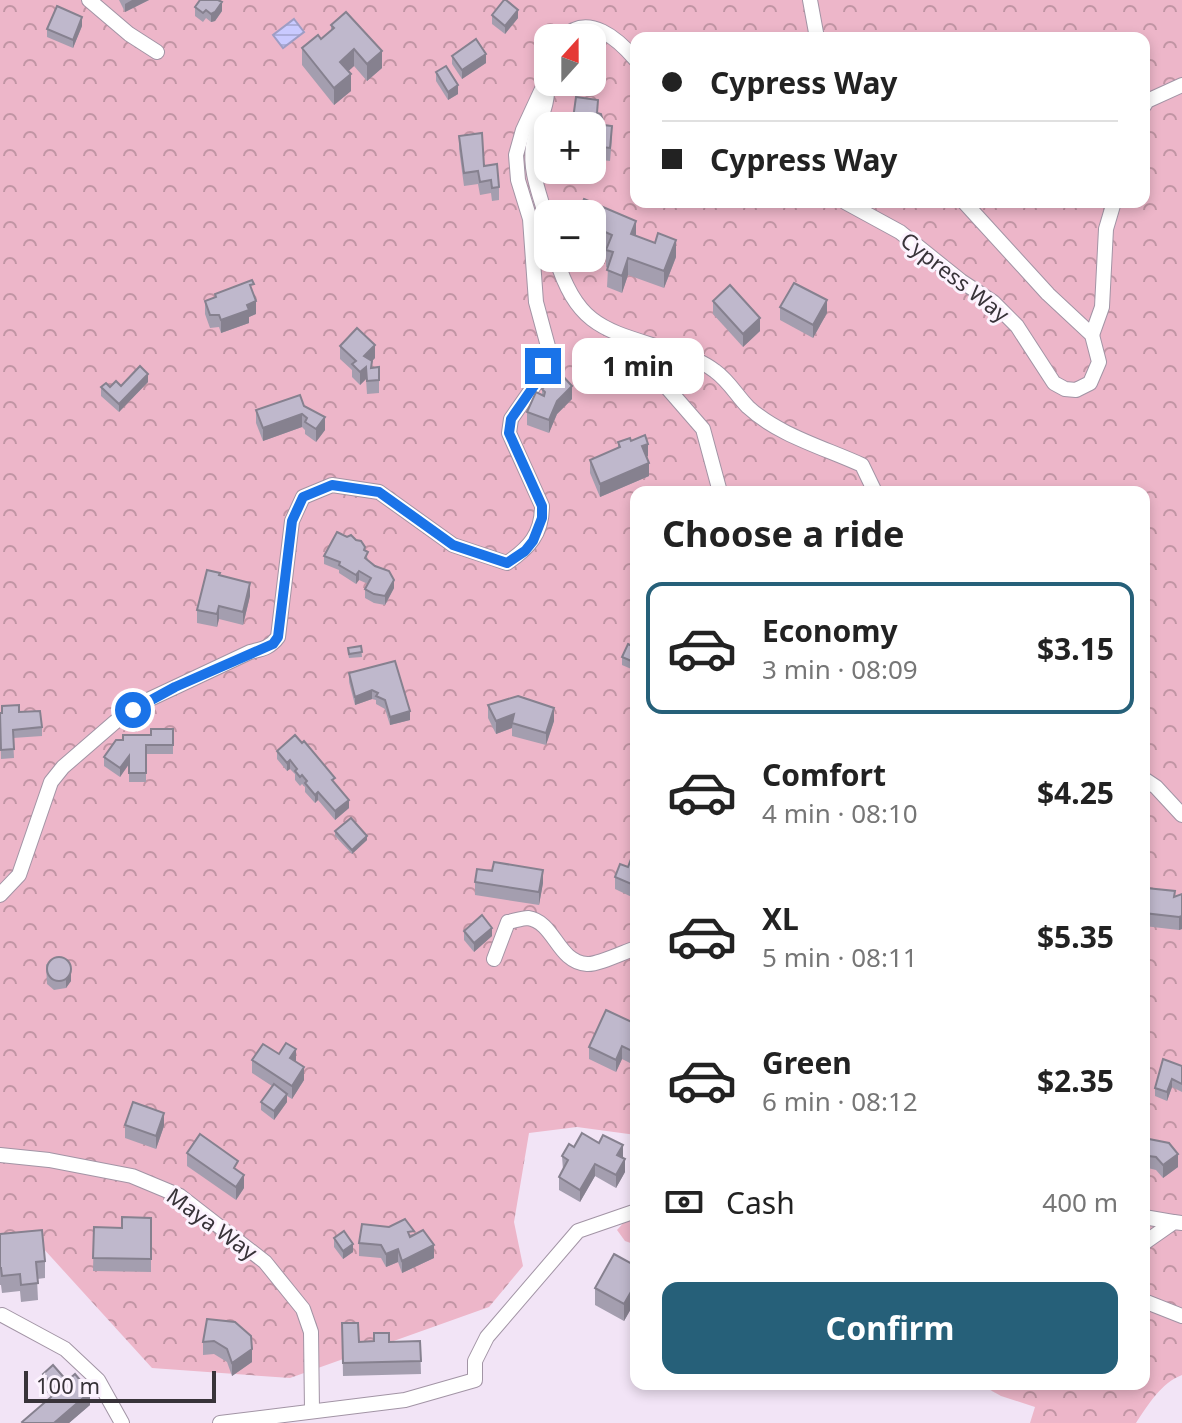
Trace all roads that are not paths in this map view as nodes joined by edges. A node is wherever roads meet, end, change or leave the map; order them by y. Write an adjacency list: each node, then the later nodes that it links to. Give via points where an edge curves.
1 (89, 0): 5 (street)
2 (810, 0): 3 (street)
3 (816, 32)
4 (606, 33): 6 (street)
5 (157, 52)
6 (630, 52)
7 (1182, 85): 10 (street)
8 (539, 96): 22 (street, via 516,155 530,219 536,302 549,350 536,383 511,419 509,433 542,506 533,541 507,563 453,545 379,492 332,485 303,497 292,521 273,644 150,699 63,767 51,782 19,875)
9 (548, 96): 11 (street, via 533,142)
10 (1150, 100)
11 (541, 200)
12 (856, 208): 16 (street, Cypress Way, via 900,232 993,302 1017,326 1054,383 1065,389 1090,383 1096,373 1099,362)
13 (969, 208): 16 (street)
14 (1112, 208): 16 (street, via 1106,229 1102,307)
15 (561, 272): 17 (street, via 570,296 589,317 615,333)
16 (1092, 335)
17 (666, 349): 18 (street, via 663,383 703,429); 19 (street, via 715,371 773,425 862,465)
18 (718, 486)
19 (872, 486)
20 (1150, 783): 21 (street)
21 (1182, 815)
22 (0, 895)
23 (630, 950): 24 (street, via 590,965 574,961 544,927 528,918 508,922)
24 (494, 959)
25 (0, 1155): 33 (street, Maya Way, via 141,1180 180,1196 265,1262 303,1309 311,1332)
26 (630, 1213): 33 (street, via 578,1231 487,1337 475,1361 475,1380 405,1400)
27 (1150, 1218): 28 (street)
28 (1178, 1222): 29 (street)
29 (1150, 1239)
30 (1150, 1303): 32 (street)
31 (2, 1315): 34 (street, via 65,1349 98,1380)
32 (1182, 1316)
33 (312, 1410): 35 (street)
34 (122, 1423)
35 (220, 1423)

